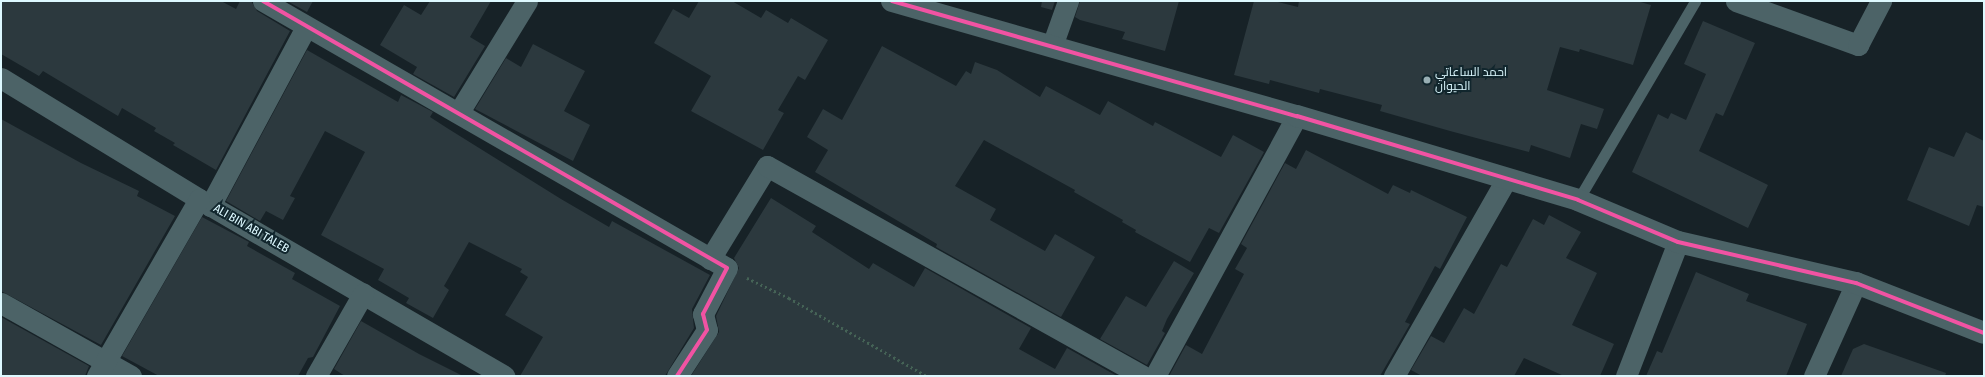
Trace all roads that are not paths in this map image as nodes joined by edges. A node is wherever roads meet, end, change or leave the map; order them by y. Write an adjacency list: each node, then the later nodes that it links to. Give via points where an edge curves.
1 (263, 1): 8 (street)
2 (527, 1): 11 (street)
3 (892, 1): 9 (street)
4 (1068, 1): 9 (street)
5 (1695, 1): 14 (lane)
6 (1736, 1): 7 (street, via 1858,45)
7 (1881, 1)
8 (306, 27): 11 (street); 15 (street)
9 (1052, 46): 12 (street)
10 (1, 78): 15 (street, ALI BIN ABI TALEB)
11 (459, 112): 17 (street)
12 (1296, 116): 13 (street); 28 (street)
13 (1506, 180): 14 (street); 29 (street)
14 (1578, 200): 16 (street)
15 (205, 202): 19 (street, ALI BIN ABI TALEB); 22 (street)
16 (1678, 242): 18 (street); 30 (street)
17 (719, 263): 26 (street, via 703,314 707,330); 27 (street, via 767,166)
18 (1856, 283): 21 (street); 31 (street)
19 (363, 294): 24 (street); 25 (street, ALI BIN ABI TALEB)
20 (1, 303): 22 (street)
21 (1984, 333)
22 (101, 369): 23 (street)
23 (131, 376)
24 (316, 376)
25 (504, 376)
26 (678, 376)
27 (1142, 376)
28 (1155, 376)
29 (1394, 376)
30 (1626, 376)
31 (1814, 376)

